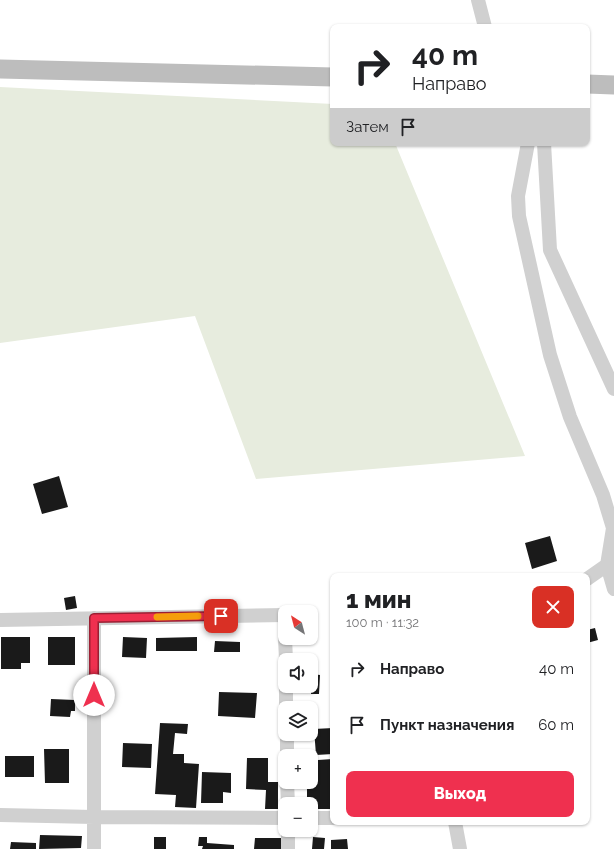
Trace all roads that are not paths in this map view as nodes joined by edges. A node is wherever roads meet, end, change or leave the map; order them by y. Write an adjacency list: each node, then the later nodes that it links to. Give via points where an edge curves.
1 (478, 0): 2 (street)
2 (484, 24)
3 (0, 69): 4 (street)
4 (330, 77)
5 (590, 84): 6 (street)
6 (614, 85)
7 (527, 146): 10 (street, via 518,196 519,216 550,355 570,417 603,496 613,528)
8 (544, 146): 9 (street, via 550,250)
9 (614, 390)
10 (607, 565): 11 (street); 12 (street)
11 (590, 577)
12 (614, 589)
13 (278, 615): 14 (street)
14 (94, 618): 15 (street); 17 (street)
15 (0, 620)
16 (0, 815): 17 (street)
17 (94, 817): 18 (street); 23 (street)
18 (278, 818)
19 (318, 818): 20 (street)
20 (330, 818)
21 (456, 825): 25 (street)
22 (288, 837): 24 (street)
23 (94, 849)
24 (288, 849)
25 (460, 849)

